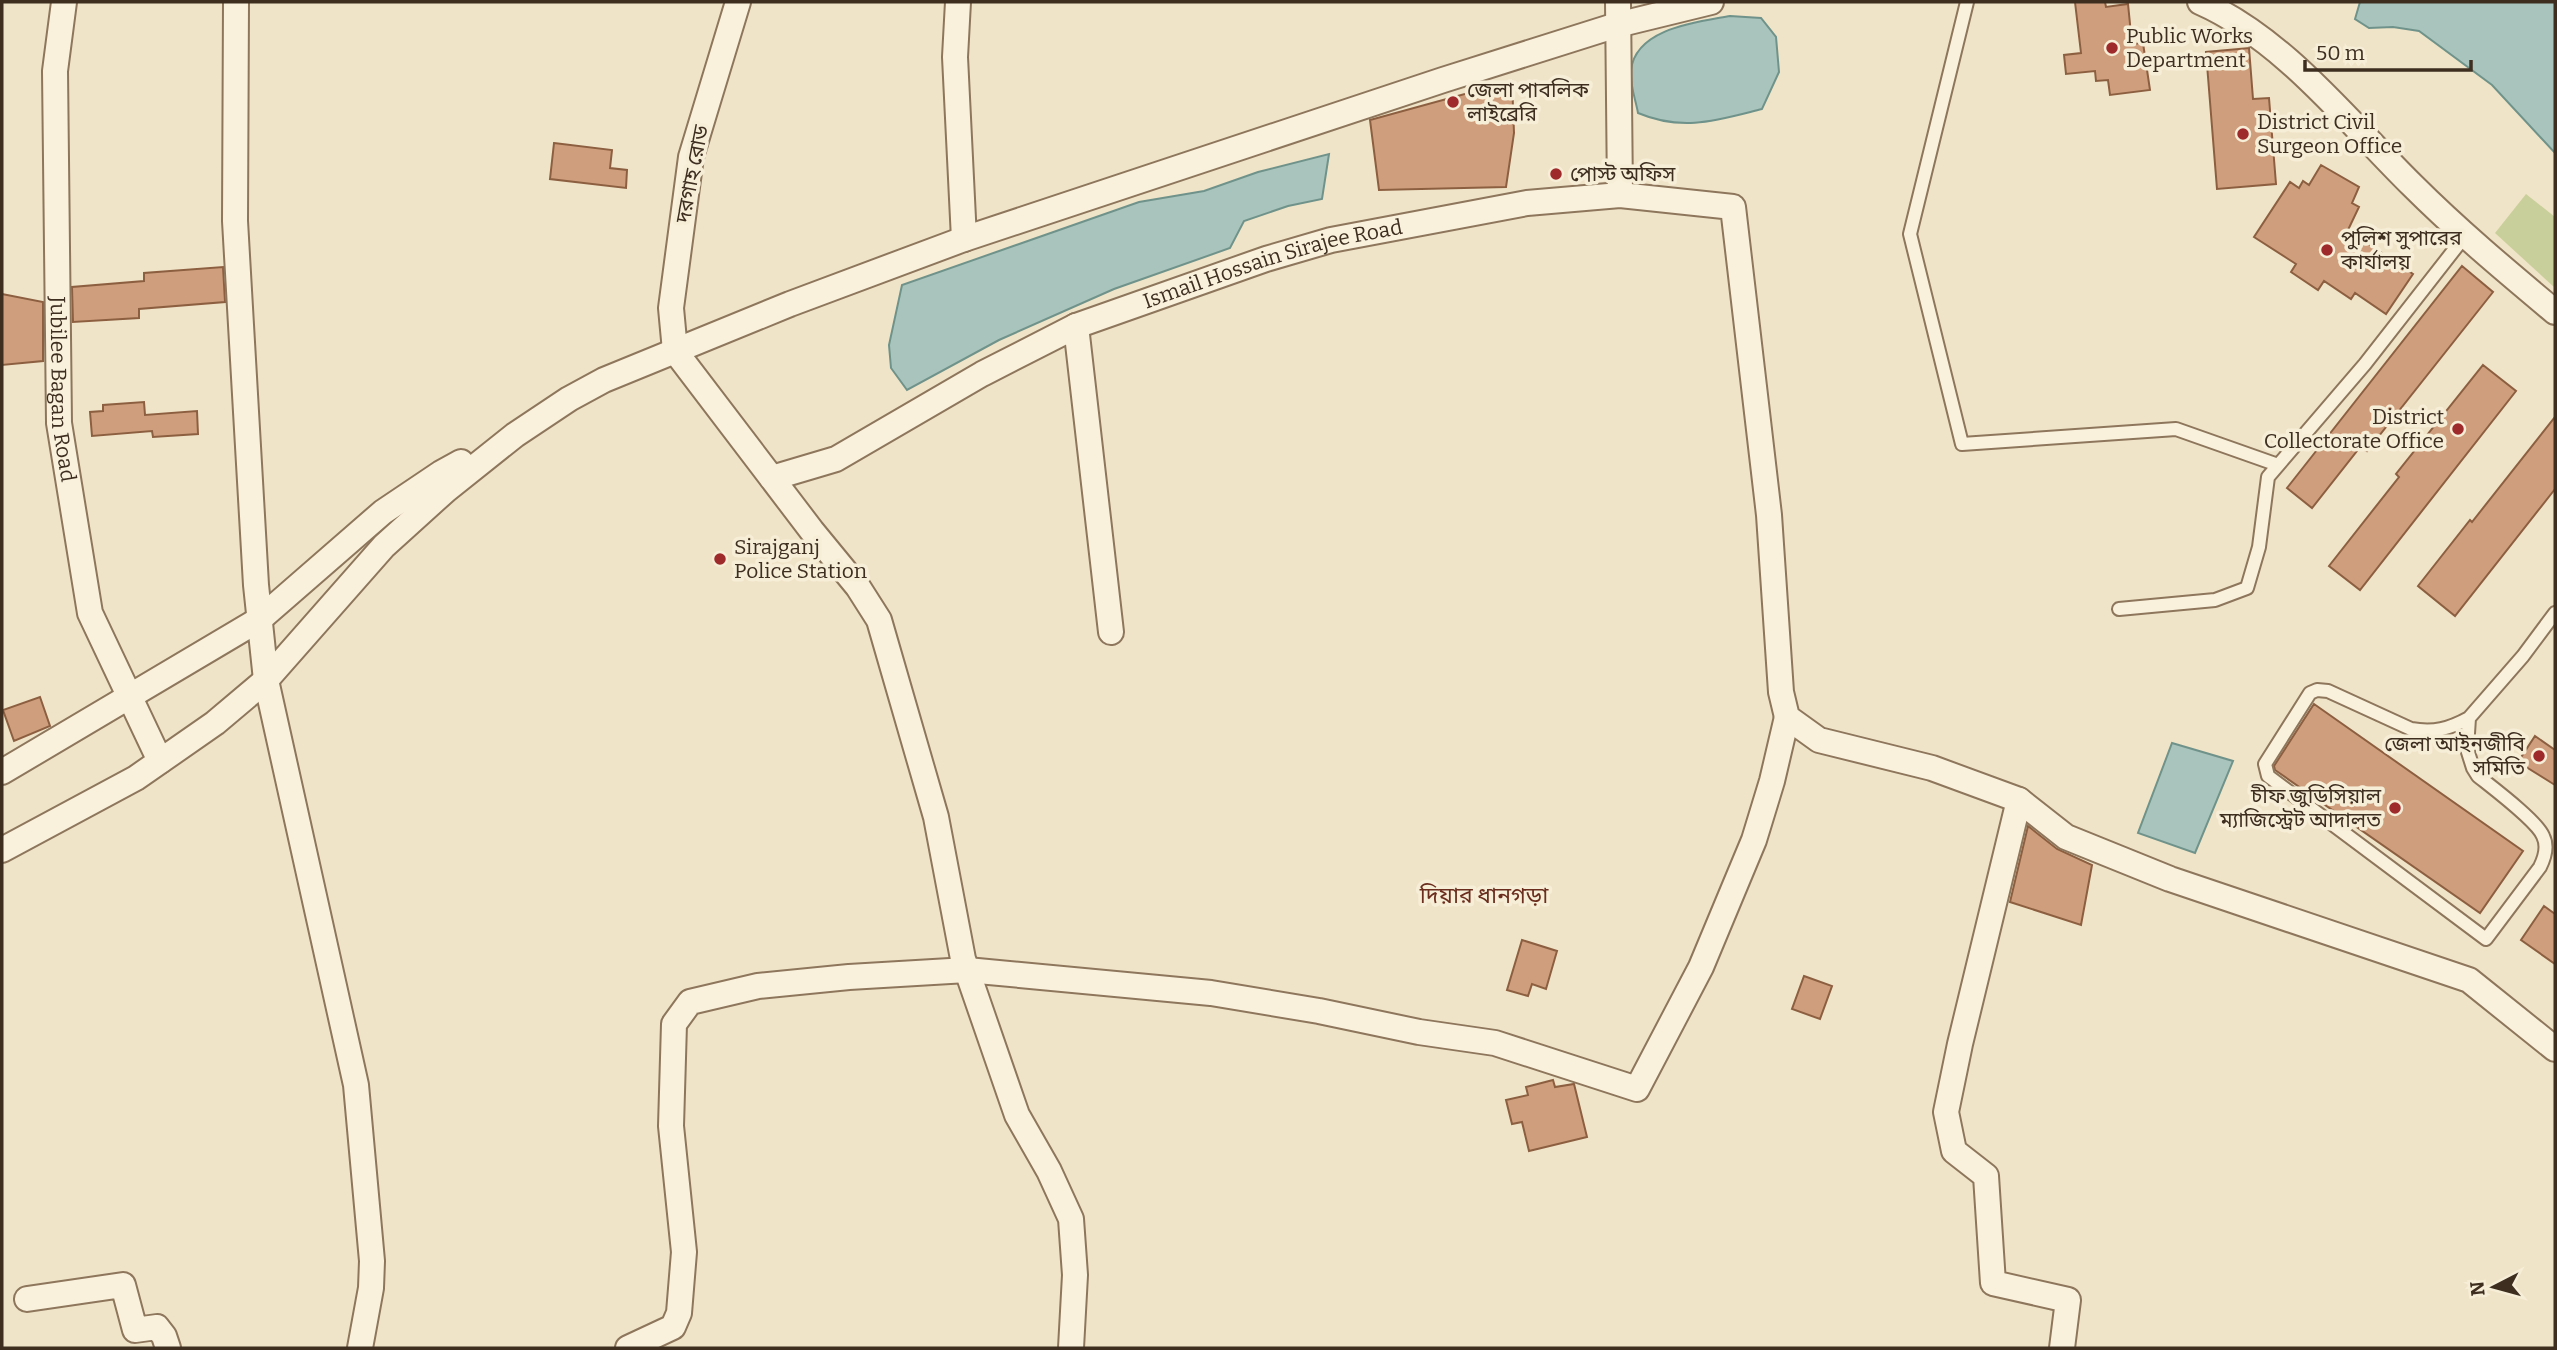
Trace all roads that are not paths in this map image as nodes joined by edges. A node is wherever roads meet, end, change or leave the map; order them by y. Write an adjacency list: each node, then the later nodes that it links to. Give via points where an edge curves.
1 (64, 2): 23 (street, Jubilee Bagan Road, via 55,71 60,423 89,613)
2 (236, 2): 20 (street, via 235,221)
3 (738, 2): 14 (street, দরগাহ রোড, via 691,157 671,308)
4 (958, 2): 11 (street, via 955,58)
5 (1711, 2): 8 (street)
6 (1967, 2): 16 (lane, via 1910,234 1962,444 2176,429)
7 (2200, 2): 10 (street, via 2225,13 2283,55)
8 (1618, 13): 9 (street); 11 (street)
9 (1620, 195): 13 (street, Ismail Hossain Sirajee Road, via 1527,203 1331,240); 24 (street, Ismail Hossain Sirajee Road, via 1733,207 1768,501 1781,692)
10 (2465, 236): 12 (street); 16 (lane, via 2365,364)
11 (964, 239): 14 (street)
12 (2555, 312)
13 (1076, 326): 17 (street, Ismail Hossain Sirajee Road, via 836,458); 21 (street)
14 (675, 351): 15 (street, via 604,380); 17 (street)
15 (515, 435): 20 (street, via 441,473 383,512); 22 (street, via 384,547)
16 (2278, 465): 18 (lane, via 2268,477 2259,547 2247,588 2215,600)
17 (772, 478): 30 (street, via 879,620 936,817)
18 (2119, 609)
19 (2555, 615): 25 (lane)
20 (260, 619): 22 (street); 23 (street)
21 (1111, 632)
22 (266, 680): 26 (street); 34 (street, via 356,1085 372,1261 372,1289)
23 (128, 697): 26 (street, Jubilee Bagan Road); 27 (street)
24 (1787, 718): 28 (street, via 1819,740 1932,768); 30 (street, via 1754,840 1701,967 1637,1089 1495,1043 1319,1011 1211,993)
25 (2469, 718): 25 (lane, via 2466,738 2473,768 2538,828 2546,845 2544,861 2486,939 2268,776 2264,768 2310,693 2317,690 2412,729 2448,728)
26 (160, 761): 29 (street)
27 (2, 772)
28 (2019, 800): 31 (street, via 2066,837 2170,879 2469,980); 37 (street, via 1946,1112 1954,1151 1986,1176 1993,1283 2068,1300)
29 (2, 850)
30 (967, 970): 35 (street, via 758,986 690,1002 674,1024 671,1126 684,1252 679,1312 673,1327); 36 (street, via 1017,1115 1071,1219 1075,1275)
31 (2555, 1049)
32 (27, 1299): 33 (street, via 123,1285 135,1330 157,1327)
33 (168, 1348)
34 (360, 1348)
35 (628, 1348)
36 (1071, 1348)
37 (2062, 1348)

